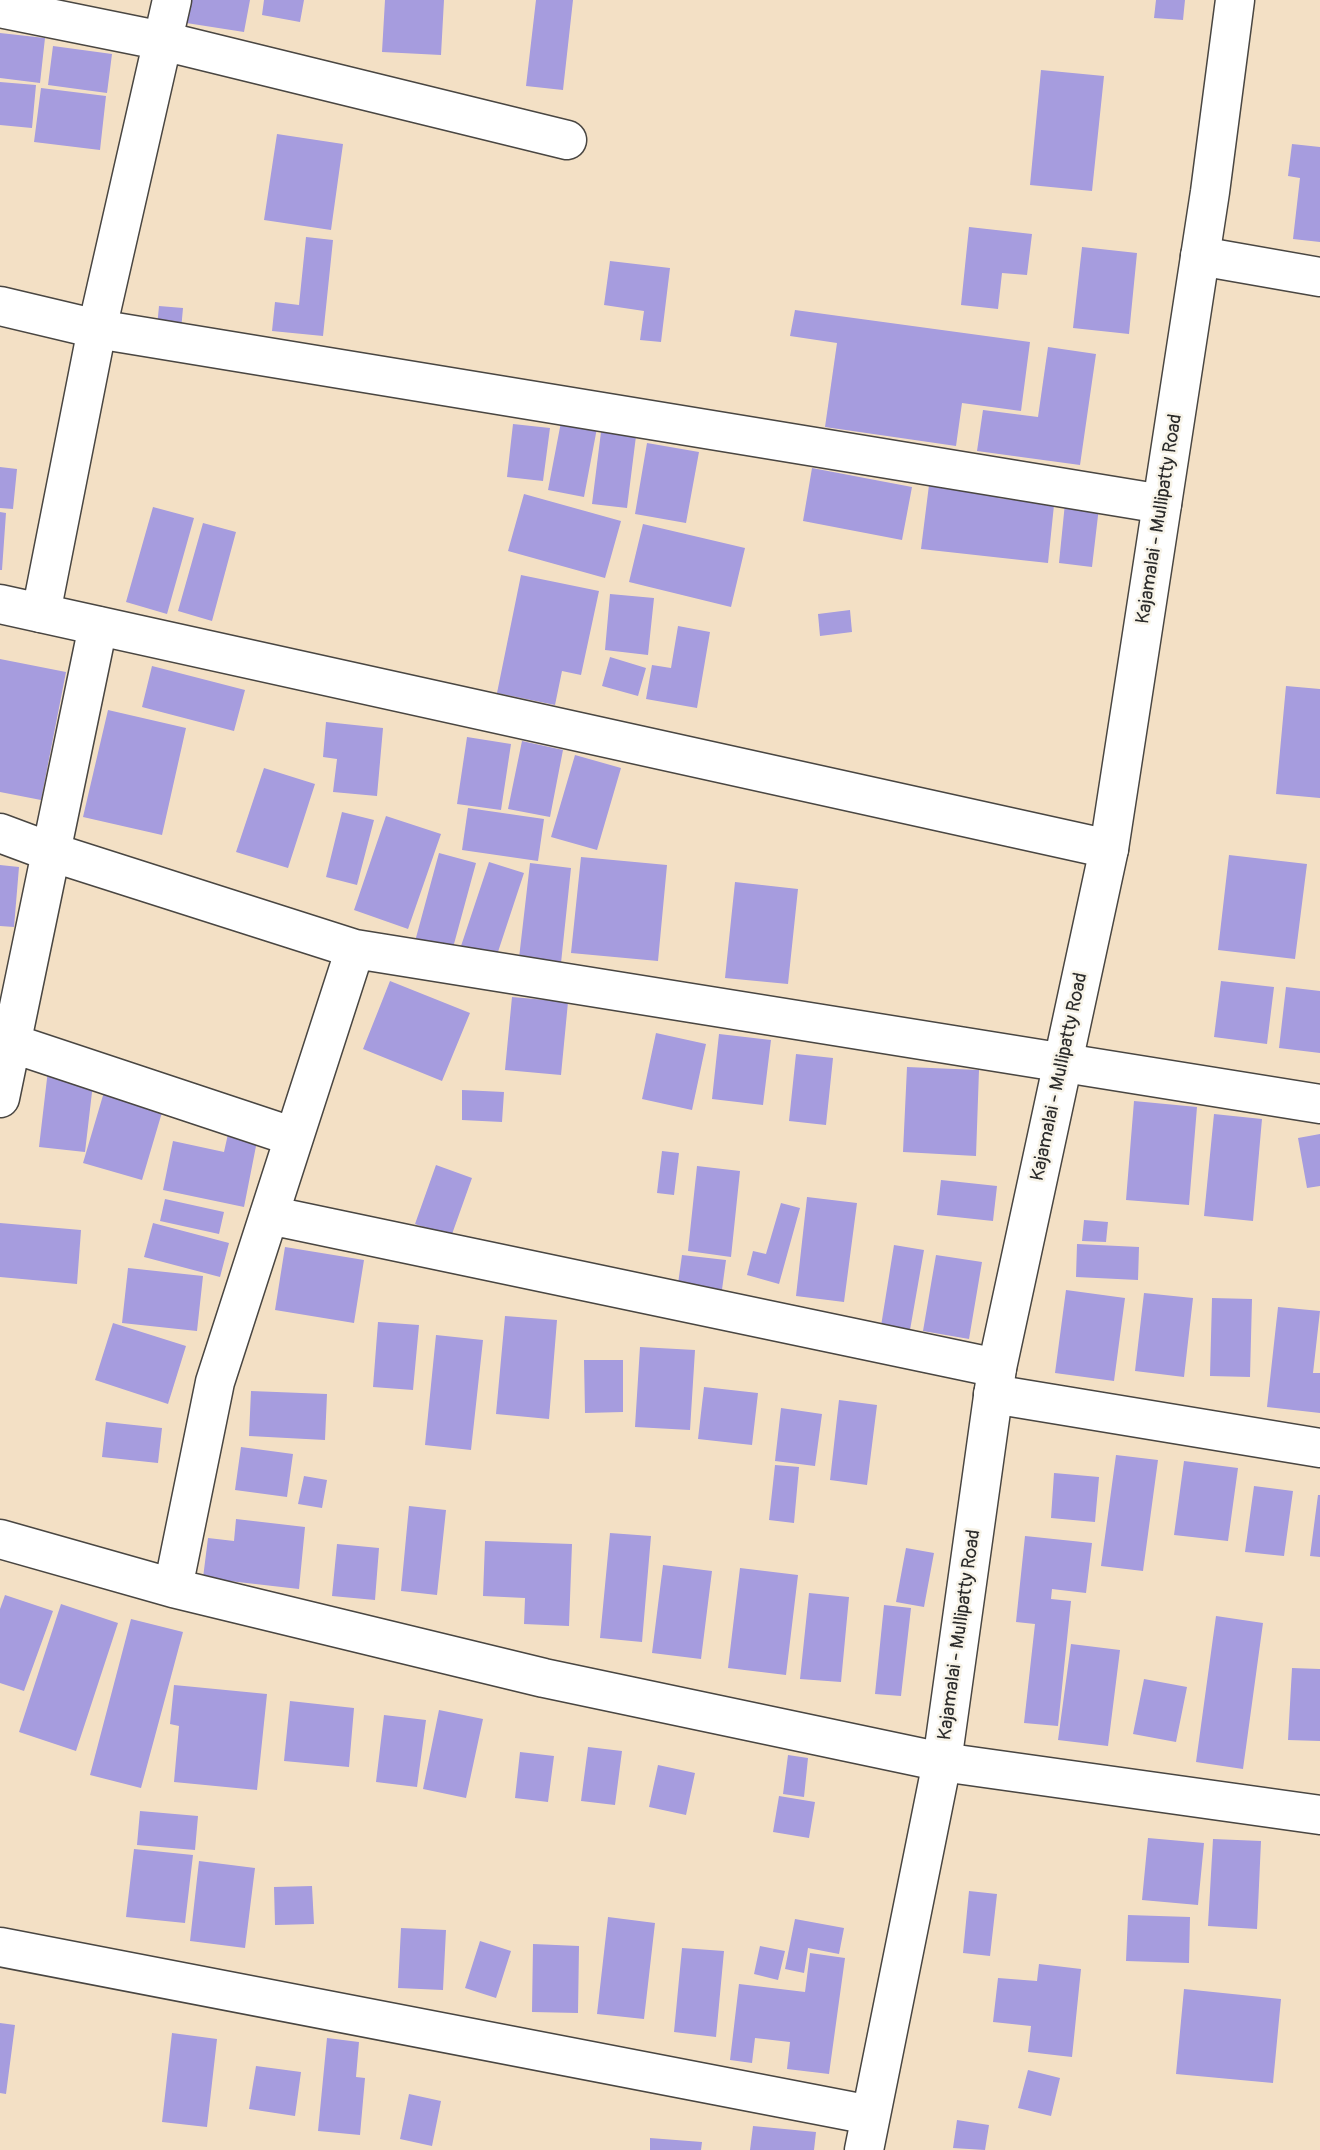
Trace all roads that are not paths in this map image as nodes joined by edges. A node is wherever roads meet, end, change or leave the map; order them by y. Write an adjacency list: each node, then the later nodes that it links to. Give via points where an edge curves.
1 (172, 0): 4 (street)
2 (1235, 0): 6 (street, Kajamalai - Mullipatty Road)
3 (0, 8): 4 (street)
4 (163, 41): 5 (street); 9 (street)
5 (567, 140)
6 (1200, 256): 7 (street); 10 (street, Kajamalai - Mullipatty Road)
7 (1320, 277)
8 (0, 306): 9 (street)
9 (97, 329): 10 (street); 12 (street)
10 (1162, 504): 15 (street, Kajamalai - Mullipatty Road)
11 (0, 604): 12 (street)
12 (41, 613): 13 (street)
13 (98, 626): 15 (street); 16 (street)
14 (0, 833): 16 (street)
15 (1109, 849): 19 (street, Kajamalai - Mullipatty Road)
16 (51, 852): 17 (street); 18 (street)
17 (355, 949): 19 (street); 22 (street)
18 (11, 1043): 20 (street); 22 (street)
19 (1063, 1063): 21 (street); 24 (street, Kajamalai - Mullipatty Road)
20 (0, 1098)
21 (1320, 1104)
22 (294, 1137): 23 (street)
23 (269, 1215): 24 (street); 27 (street, via 215,1382)
24 (995, 1381): 25 (street); 28 (street, Kajamalai - Mullipatty Road)
25 (1320, 1448)
26 (0, 1539): 27 (street)
27 (173, 1588): 28 (street, via 544,1678)
28 (942, 1762): 29 (street); 31 (street, Kajamalai - Mullipatty Road)
29 (1320, 1815)
30 (0, 1947): 31 (street)
31 (867, 2132)

